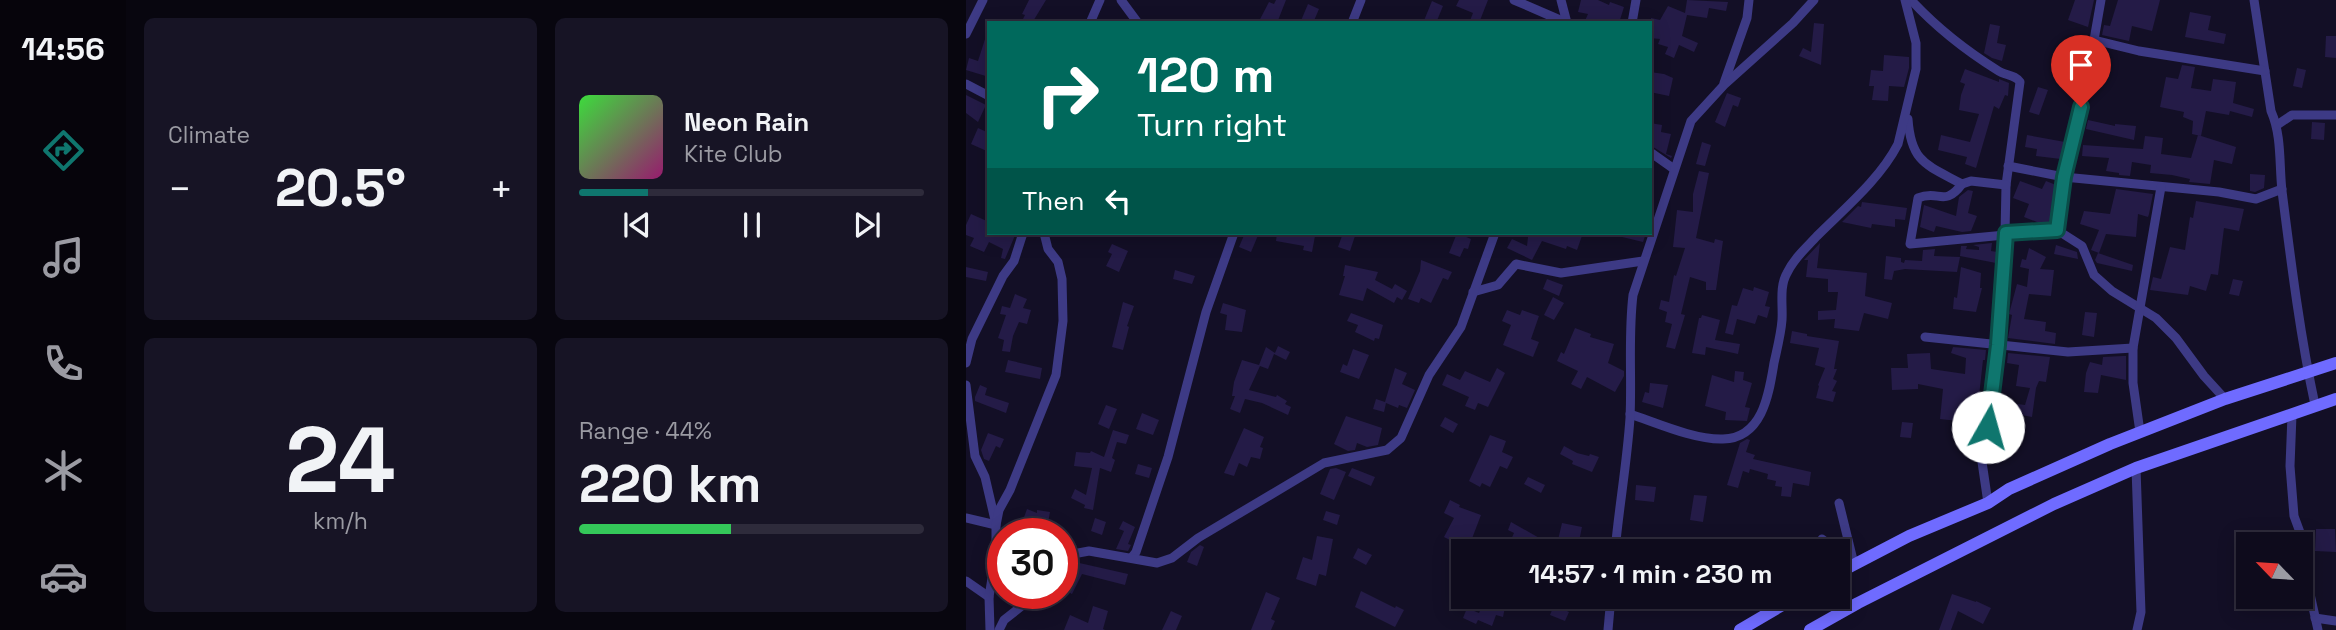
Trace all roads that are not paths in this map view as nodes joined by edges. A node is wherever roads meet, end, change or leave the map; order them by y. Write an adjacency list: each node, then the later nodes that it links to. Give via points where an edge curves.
1 (983, 0): 20 (street)
2 (1100, 0): 14 (street)
3 (1121, 0): 15 (street)
4 (1361, 0): 16 (street)
5 (1514, 0): 17 (street)
6 (1561, 0): 18 (street)
7 (1636, 0): 19 (street)
8 (1749, 0): 24 (street)
9 (1814, 0): 24 (street)
10 (1905, 0): 26 (street, via 1916,43)
11 (2101, 0): 21 (street)
12 (2254, 0): 22 (street)
13 (1915, 2): 30 (street, via 1959,44 2021,82)
14 (1091, 21)
15 (1137, 21)
16 (1353, 21)
17 (1562, 21)
18 (1566, 21)
19 (1632, 21)
20 (966, 34)
21 (2094, 40): 22 (street); 32 (street)
22 (2265, 71): 28 (street)
23 (966, 84): 25 (street)
24 (1724, 85): 31 (street, via 1691,121)
25 (987, 95)
26 (1908, 111): 33 (street, via 1913,150 1924,163); 58 (street, via 1894,153 1786,274 1768,399 1754,426 1724,439)
27 (2336, 115): 28 (street, via 2292,115)
28 (2277, 125): 36 (street)
29 (1652, 153): 31 (street)
30 (2008, 166): 32 (street); 34 (street)
31 (1674, 169): 39 (street)
32 (2064, 177): 35 (street); 37 (street)
33 (1962, 184): 34 (street); 38 (street, via 1945,198 1918,198 1910,244)
34 (2006, 186): 38 (street)
35 (2161, 187): 36 (street, via 2256,199); 47 (street)
36 (2282, 189): 53 (street)
37 (2057, 230): 38 (street); 47 (street, via 2082,246 2094,275)
38 (2006, 233): 49 (street)
39 (1652, 234)
40 (1022, 235): 51 (street, via 1014,261 972,339)
41 (1044, 235): 66 (street, via 1062,279 1063,321 1056,375)
42 (1233, 235): 70 (street, via 1206,312 1168,457)
43 (1494, 235): 46 (street)
44 (1652, 235): 45 (street)
45 (1643, 261): 46 (street, via 1561,273 1516,264 1499,285); 58 (street, via 1630,319)
46 (1473, 292): 70 (street, via 1461,327 1429,375 1401,438 1387,450 1324,463 1172,558 1157,563)
47 (2139, 309): 50 (street); 55 (street, via 2176,338)
48 (1925, 337): 49 (street)
49 (1998, 345): 50 (street, via 2068,352); 63 (street, via 1982,463)
50 (2133, 348): 60 (street)
51 (966, 363)
52 (2336, 363): 53 (street)
53 (2308, 371): 55 (street); 57 (street)
54 (966, 385): 65 (street, via 975,456)
55 (2225, 399): 60 (street)
56 (2336, 399): 57 (street)
57 (2315, 405): 59 (street)
58 (1630, 414): 68 (street)
59 (2292, 415): 61 (street); 80 (street, via 2294,516)
60 (2140, 432): 63 (street)
61 (2136, 468): 86 (street, via 2054,504); 87 (street, via 2141,612)
62 (1839, 503): 72 (street)
63 (1987, 503): 72 (street)
64 (966, 518): 67 (street)
65 (994, 518)
66 (997, 518)
67 (987, 523)
68 (1616, 539)
69 (1078, 553): 70 (street)
70 (1132, 557)
71 (1850, 561): 72 (street)
72 (1854, 564): 73 (street)
73 (1850, 566)
74 (966, 580): 75 (street)
75 (987, 596)
76 (989, 609): 82 (street)
77 (1018, 609): 83 (street)
78 (1610, 609): 84 (street)
79 (1776, 609): 85 (street)
80 (2315, 618): 81 (street); 88 (street)
81 (2336, 621)
82 (990, 630)
83 (999, 630)
84 (1608, 630)
85 (1740, 630)
86 (1810, 630)
87 (2137, 630)
88 (2318, 630)

